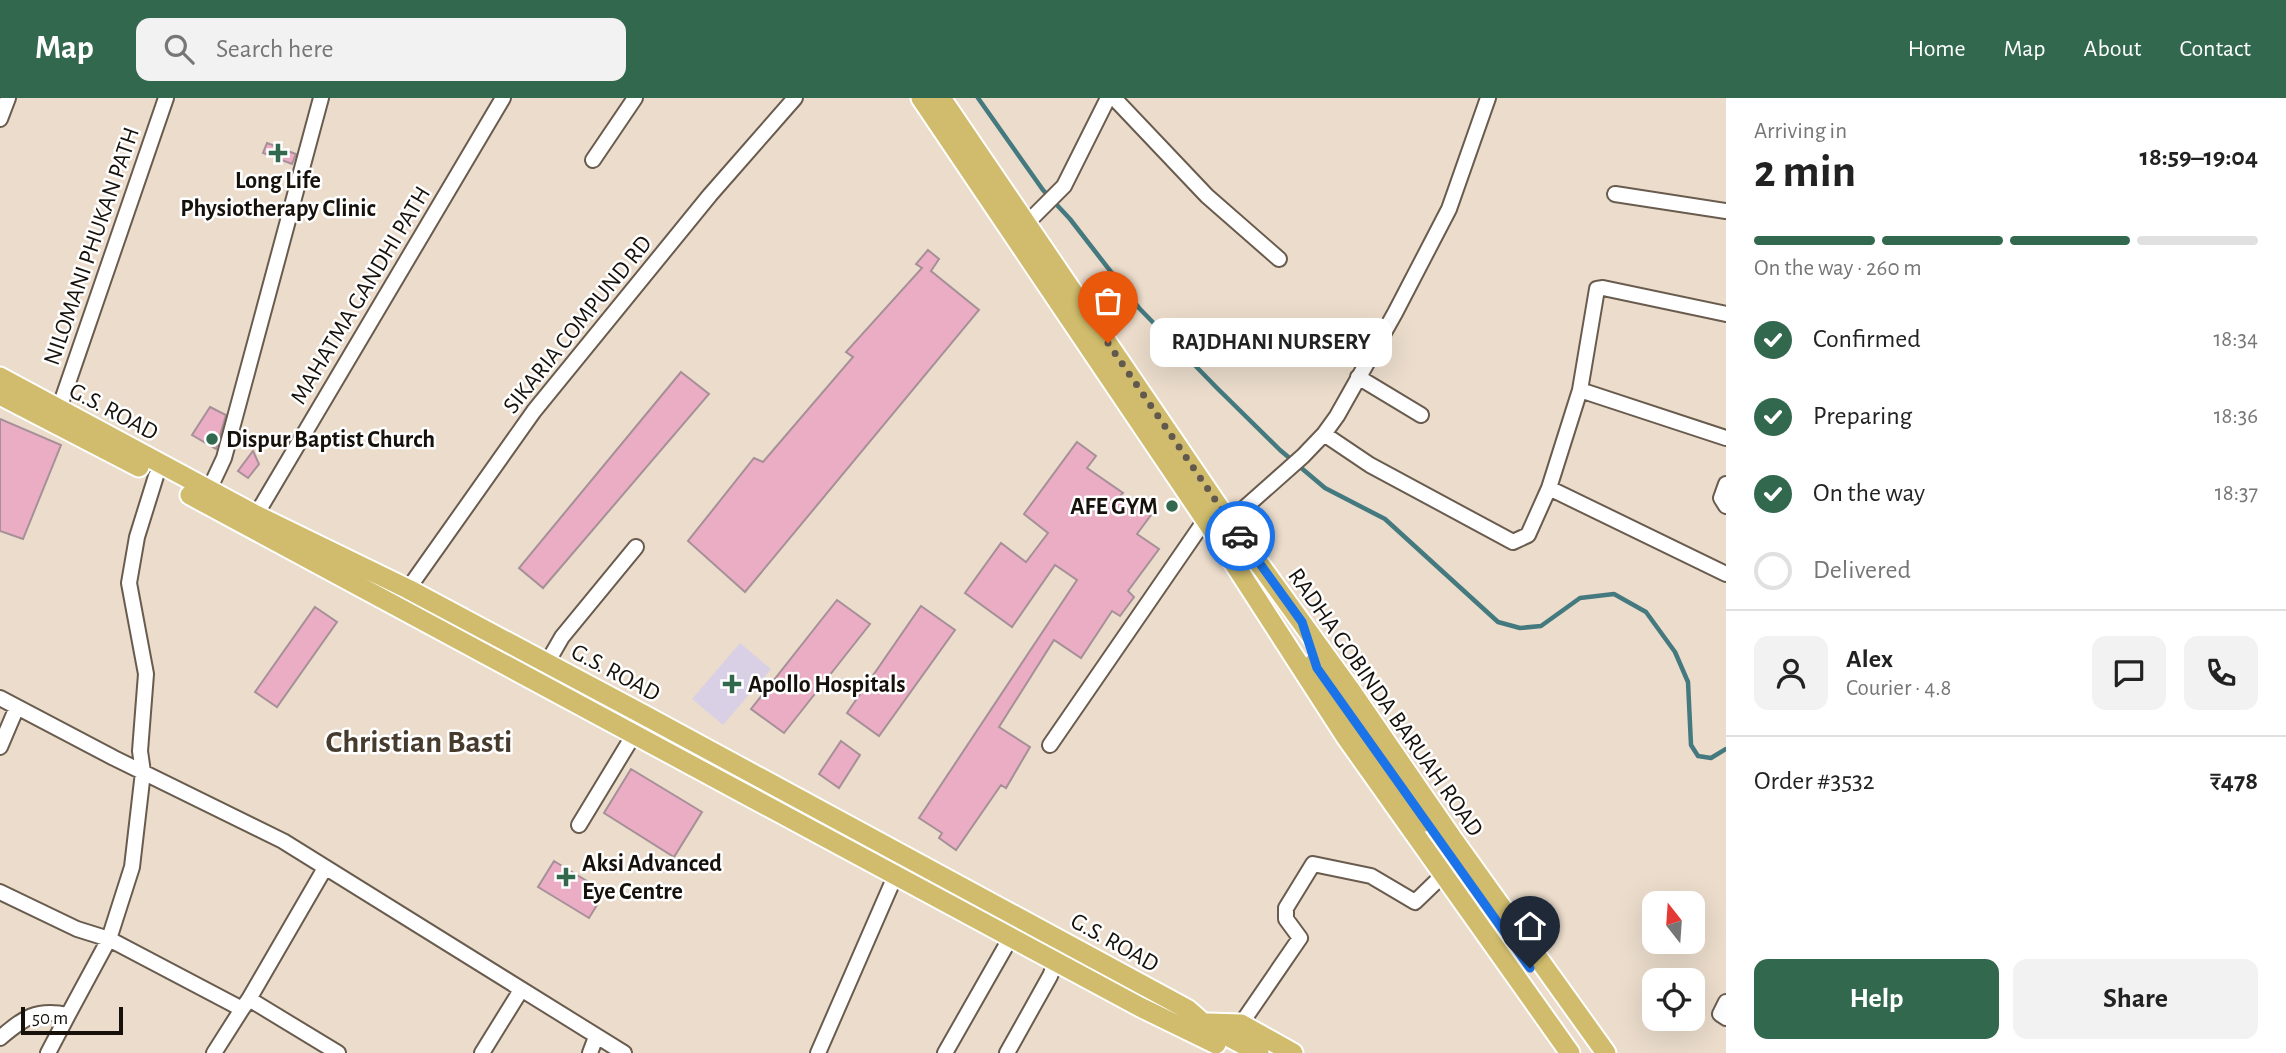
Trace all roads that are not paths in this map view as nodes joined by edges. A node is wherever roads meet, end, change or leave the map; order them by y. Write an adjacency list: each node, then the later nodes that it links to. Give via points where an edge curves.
1 (8, 98): 11 (street)
2 (166, 98): 22 (street, NILOMANI PHUKAN PATH)
3 (321, 98): 29 (street, via 224,458)
4 (503, 98): 31 (street, MAHATMA GANDHI PATH)
5 (635, 98): 12 (street)
6 (795, 98): 35 (street, SIKARIA COMPUND RD, via 534,411)
7 (921, 98): 32 (main road, RADHA GOBINDA BARUAH ROAD)
8 (941, 98): 15 (main road, RADHA GOBINDA BARUAH ROAD)
9 (1488, 98): 19 (street, via 1448,209)
10 (1106, 100): 15 (street, via 1065,186); 16 (street)
11 (0, 119)
12 (593, 160)
13 (1615, 194): 14 (street)
14 (1726, 211)
15 (1027, 223): 32 (main road, RADHA GOBINDA BARUAH ROAD)
16 (1279, 259)
17 (1726, 314): 20 (street, via 1597,289)
18 (0, 377): 22 (main road, G.S. ROAD)
19 (1358, 377): 23 (street); 24 (street)
20 (1580, 390): 25 (street); 28 (street)
21 (0, 396): 26 (main road, G.S. ROAD)
22 (59, 409): 29 (main road, G.S. ROAD)
23 (1421, 415)
24 (1324, 434): 28 (street, via 1370,465 1513,542 1528,535); 32 (street, via 1289,470)
25 (1726, 438)
26 (156, 476): 42 (main road, G.S. ROAD); 45 (street, via 129,583 146,674 140,751)
27 (1726, 485): 30 (street, via 1721,498)
28 (1549, 488): 34 (street)
29 (209, 490): 31 (main road, G.S. ROAD)
30 (1726, 506)
31 (256, 515): 35 (main road, G.S. ROAD)
32 (1216, 525): 36 (main road, RADHA GOBINDA BARUAH ROAD); 37 (main road, RADHA GOBINDA BARUAH ROAD); 43 (street)
33 (636, 547): 38 (street, via 562,637)
34 (1726, 574)
35 (408, 589): 38 (main road, G.S. ROAD)
36 (1302, 622): 39 (main road); 76 (main road, RADHA GOBINDA BARUAH ROAD)
37 (1281, 634): 39 (main road); 49 (main road, RADHA GOBINDA BARUAH ROAD, via 1346,737)
38 (547, 663): 59 (main road, G.S. ROAD, via 1186,1009)
39 (1320, 672): 75 (main road)
40 (0, 698): 41 (street)
41 (17, 707): 44 (street); 45 (street)
42 (633, 736): 46 (street); 48 (main road, G.S. ROAD)
43 (1049, 745)
44 (0, 747)
45 (143, 772): 47 (street, via 283,841); 52 (street, via 132,867)
46 (579, 825)
47 (326, 868): 54 (street); 56 (street)
48 (896, 874): 51 (main road, G.S. ROAD); 69 (street)
49 (1444, 874): 62 (street, via 1415,902 1371,876 1313,864 1286,908 1286,919 1300,938); 74 (main road, RADHA GOBINDA BARUAH ROAD)
50 (0, 892): 52 (street)
51 (1011, 937): 53 (main road, G.S. ROAD); 70 (street)
52 (109, 939): 56 (street); 57 (street)
53 (1056, 961): 59 (main road, G.S. ROAD, via 1178,1027); 71 (street)
54 (521, 990): 60 (street); 66 (street)
55 (1726, 1002): 58 (street, via 1720,1014)
56 (246, 1004): 64 (street); 65 (street)
57 (68, 1015): 61 (street, via 48,1011 22,1020); 63 (street)
58 (1726, 1018)
59 (1199, 1027): 62 (main road); 62 (main road)
60 (596, 1037): 67 (street); 68 (street)
61 (0, 1038)
62 (1229, 1044): 72 (main road); 73 (main road)
63 (48, 1053)
64 (214, 1053)
65 (338, 1053)
66 (482, 1053)
67 (590, 1053)
68 (625, 1053)
69 (818, 1053)
70 (945, 1053)
71 (1007, 1053)
72 (1259, 1053)
73 (1293, 1053)
74 (1570, 1053)
75 (1592, 1053)
76 (1606, 1053)

